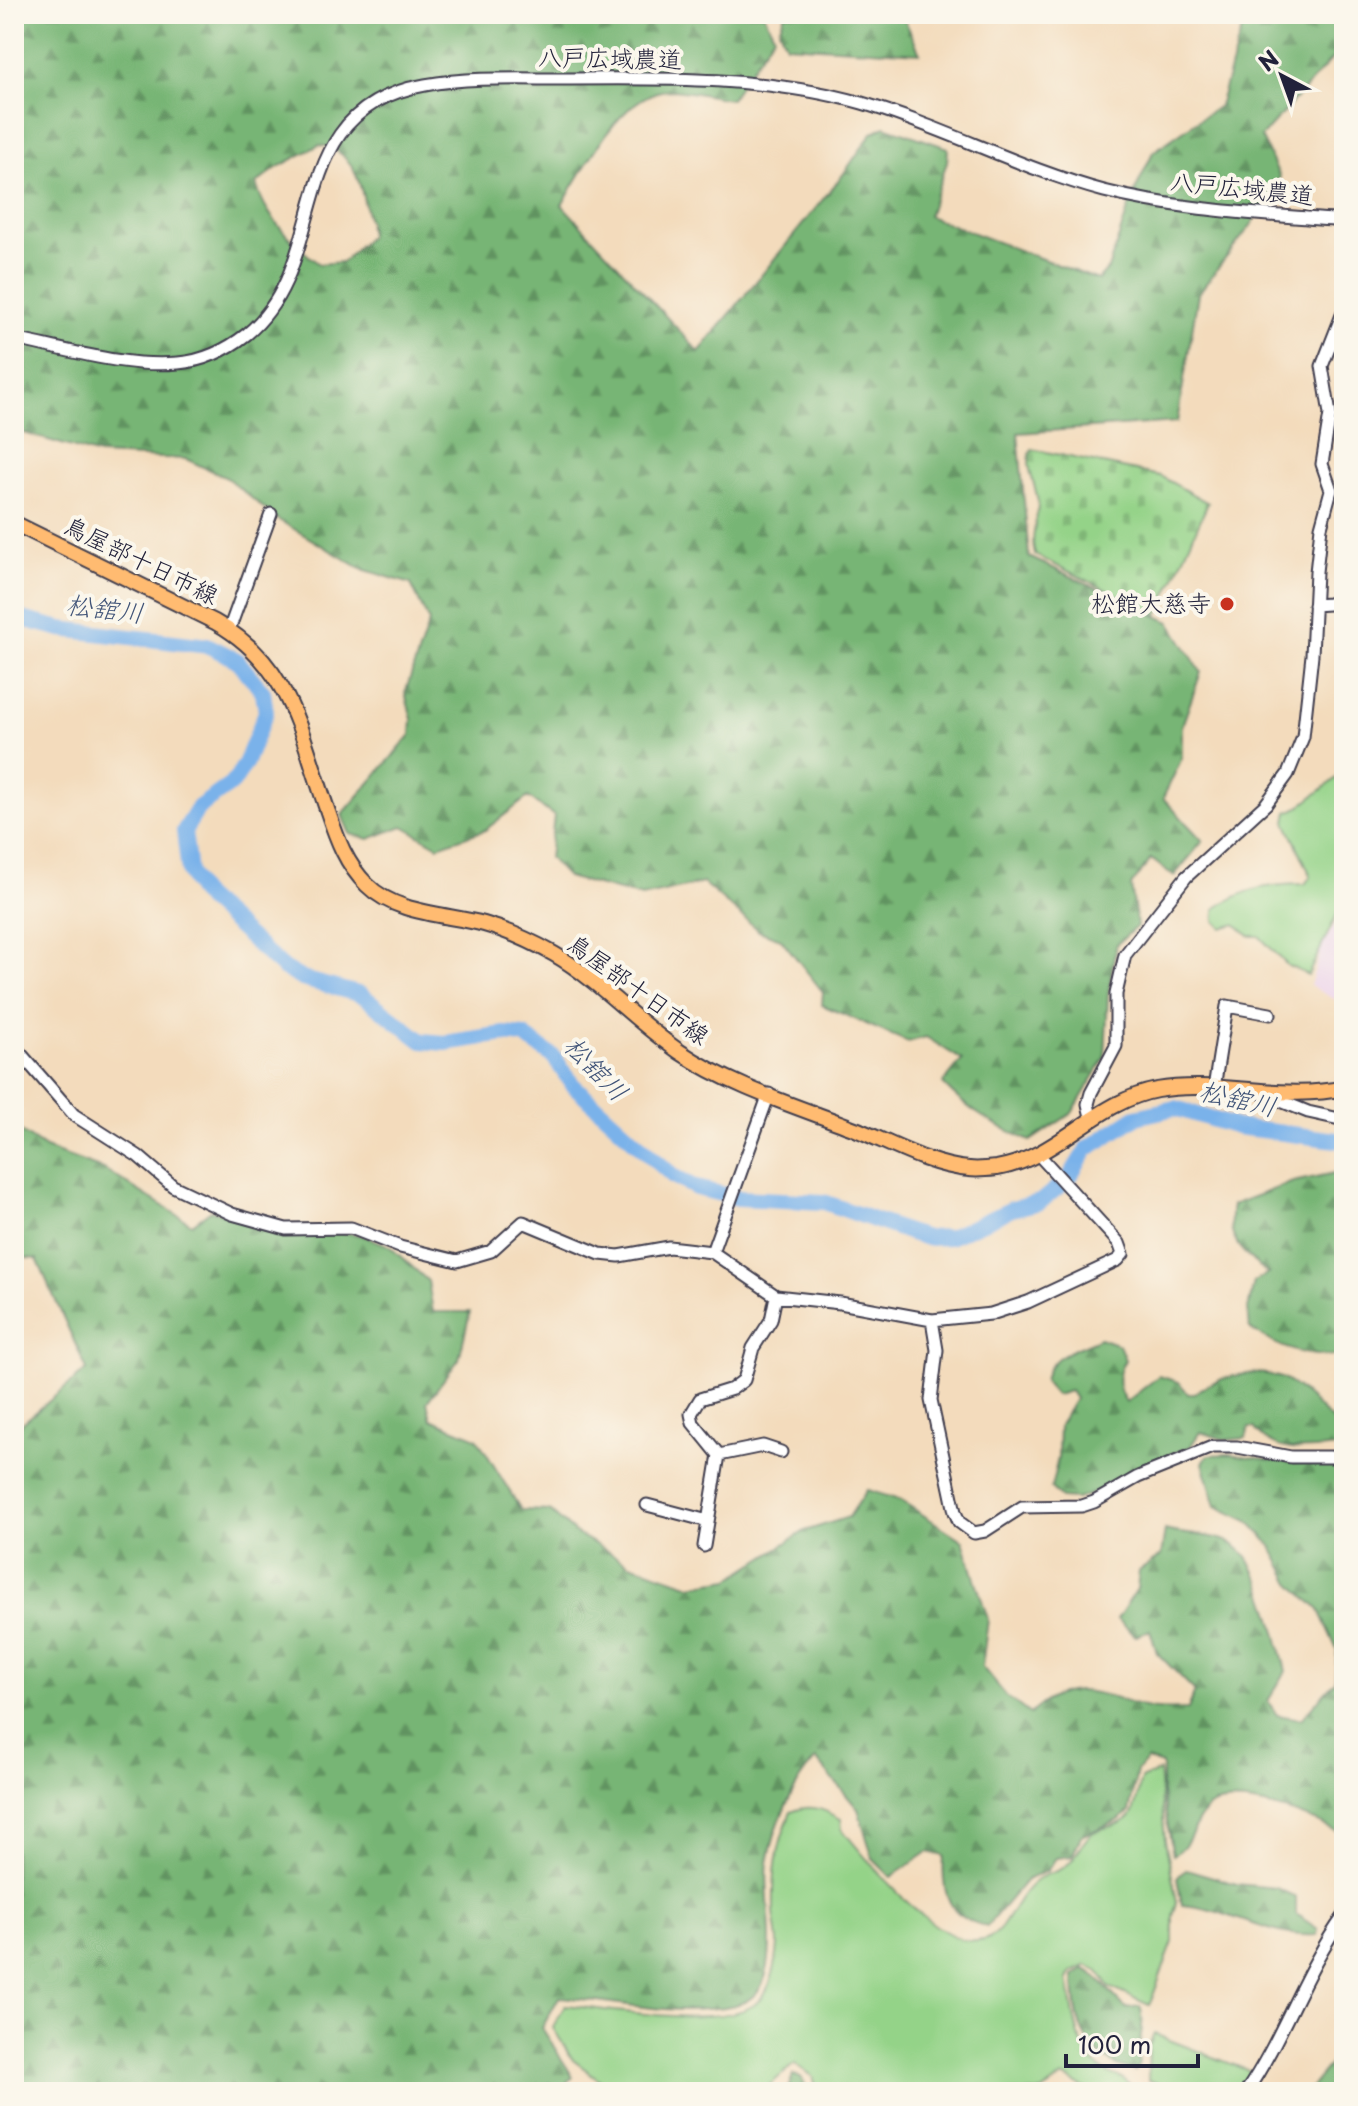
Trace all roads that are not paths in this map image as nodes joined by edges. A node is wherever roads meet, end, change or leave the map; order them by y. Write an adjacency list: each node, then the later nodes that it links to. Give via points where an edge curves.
1 (1344, 221): 3 (street, 八戸広域農道, via 1178,205 1104,191 863,104 796,89 602,79 431,84 381,99 336,138 316,177 284,290 260,323 225,349 183,363 159,363)
2 (1344, 310): 7 (street, via 1322,366 1330,414 1322,464 1331,490 1321,527)
3 (14, 339)
4 (271, 514): 8 (street)
5 (14, 523): 8 (main road, 鳥屋部十日市線)
6 (1344, 597): 7 (street)
7 (1314, 605): 15 (street, via 1307,718 1297,755 1266,804 1186,877 1125,955 1116,994 1116,1046 1091,1093)
8 (229, 630): 14 (main road, 鳥屋部十日市線, via 264,657 282,685 345,856 375,892 399,905 509,932 536,944 685,1055)
9 (1270, 1014): 11 (street, via 1227,1006)
10 (14, 1046): 18 (street, via 74,1115 173,1186 257,1222 307,1230 351,1228 457,1261 491,1251 523,1222 600,1254 669,1247)
11 (1214, 1088): 13 (main road, 鳥屋部十日市線); 15 (main road, 鳥屋部十日市線, via 1141,1094)
12 (1344, 1088): 13 (main road, 鳥屋部十日市線, via 1305,1094)
13 (1257, 1090): 16 (street, via 1308,1112)
14 (769, 1094): 17 (main road, 鳥屋部十日市線, via 932,1160 968,1169 995,1168); 18 (street)
15 (1091, 1117): 17 (main road, 鳥屋部十日市線)
16 (1344, 1120)
17 (1038, 1154): 20 (street, via 1119,1243 1123,1254 1028,1302 991,1314)
18 (712, 1252): 19 (street)
19 (776, 1296): 20 (street); 22 (street, via 744,1380 694,1406 693,1423)
20 (932, 1320): 23 (street, via 937,1350 932,1411 955,1512 974,1533 1022,1507 1094,1502 1181,1457 1212,1447 1291,1457)
21 (781, 1452): 22 (street, via 763,1446)
22 (719, 1455): 25 (street)
23 (1344, 1457)
24 (647, 1505): 25 (street)
25 (708, 1521): 26 (street)
26 (704, 1546)
27 (1344, 1916): 28 (street)
28 (1246, 2092)

